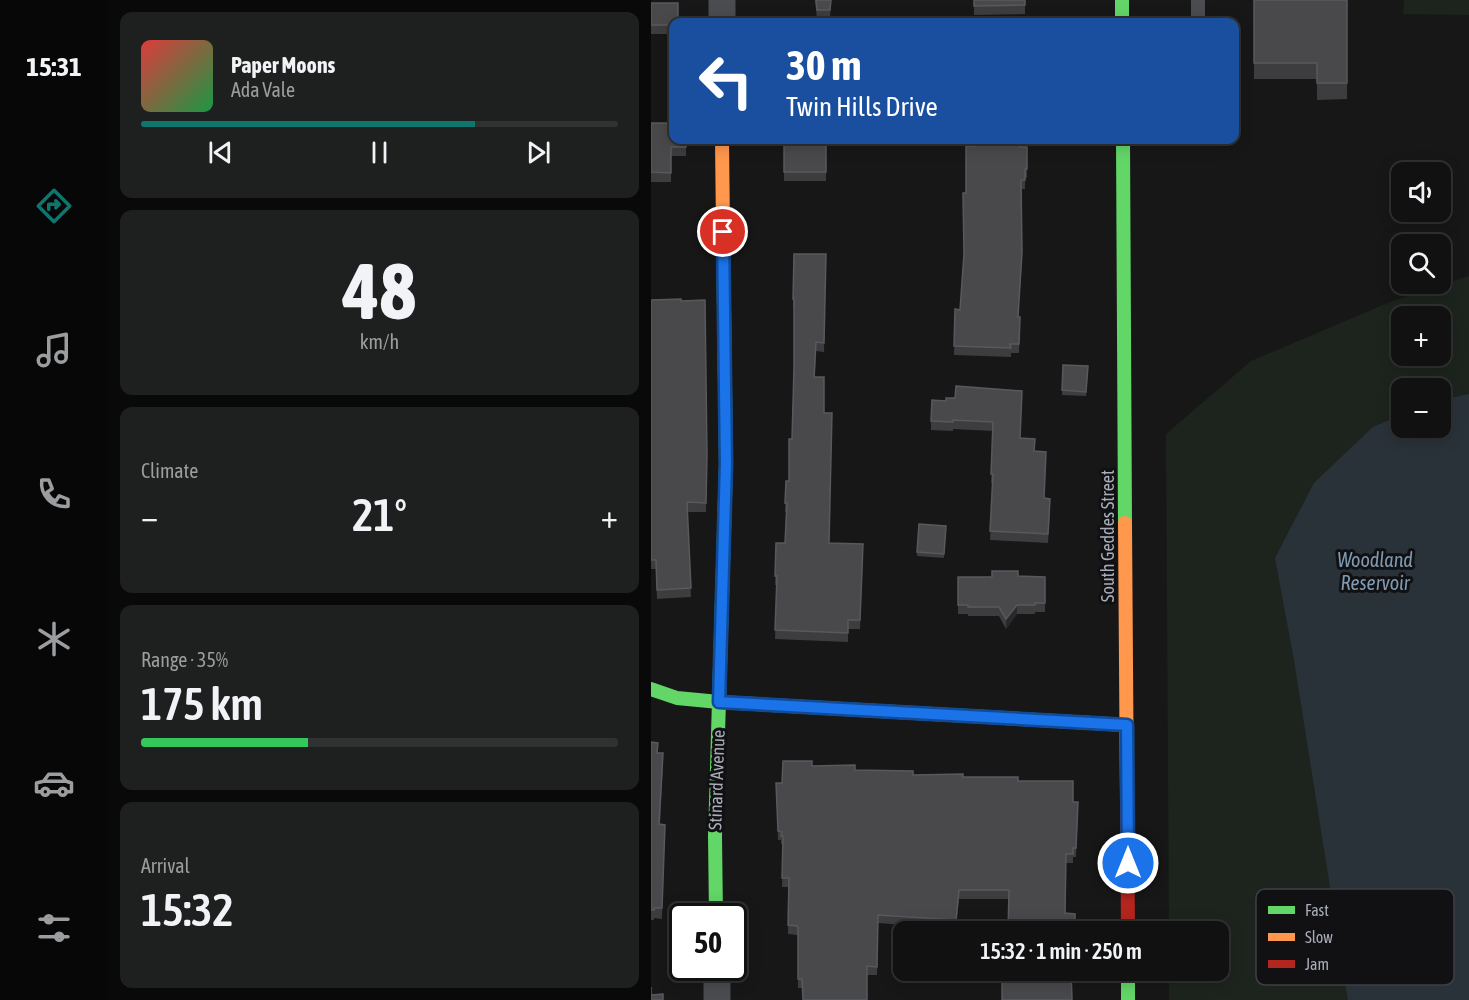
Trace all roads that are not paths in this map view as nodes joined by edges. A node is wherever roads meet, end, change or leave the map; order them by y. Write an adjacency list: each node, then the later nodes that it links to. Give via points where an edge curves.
1 (722, 0): 4 (street)
2 (1122, 0): 5 (street)
3 (1198, 0): 6 (lane)
4 (722, 18)
5 (1122, 18)
6 (1198, 18)
7 (722, 144): 10 (street, Stinard Avenue, via 726,464)
8 (1126, 144): 11 (street, South Geddes Street)
9 (651, 689): 10 (street, via 677,698)
10 (719, 702): 11 (street); 12 (street, Stinard Avenue)
11 (1127, 725): 13 (street, South Geddes Street)
12 (716, 903)
13 (1128, 921)
14 (717, 981): 16 (street)
15 (1128, 981): 17 (street)
16 (717, 1000)
17 (1128, 1000)

